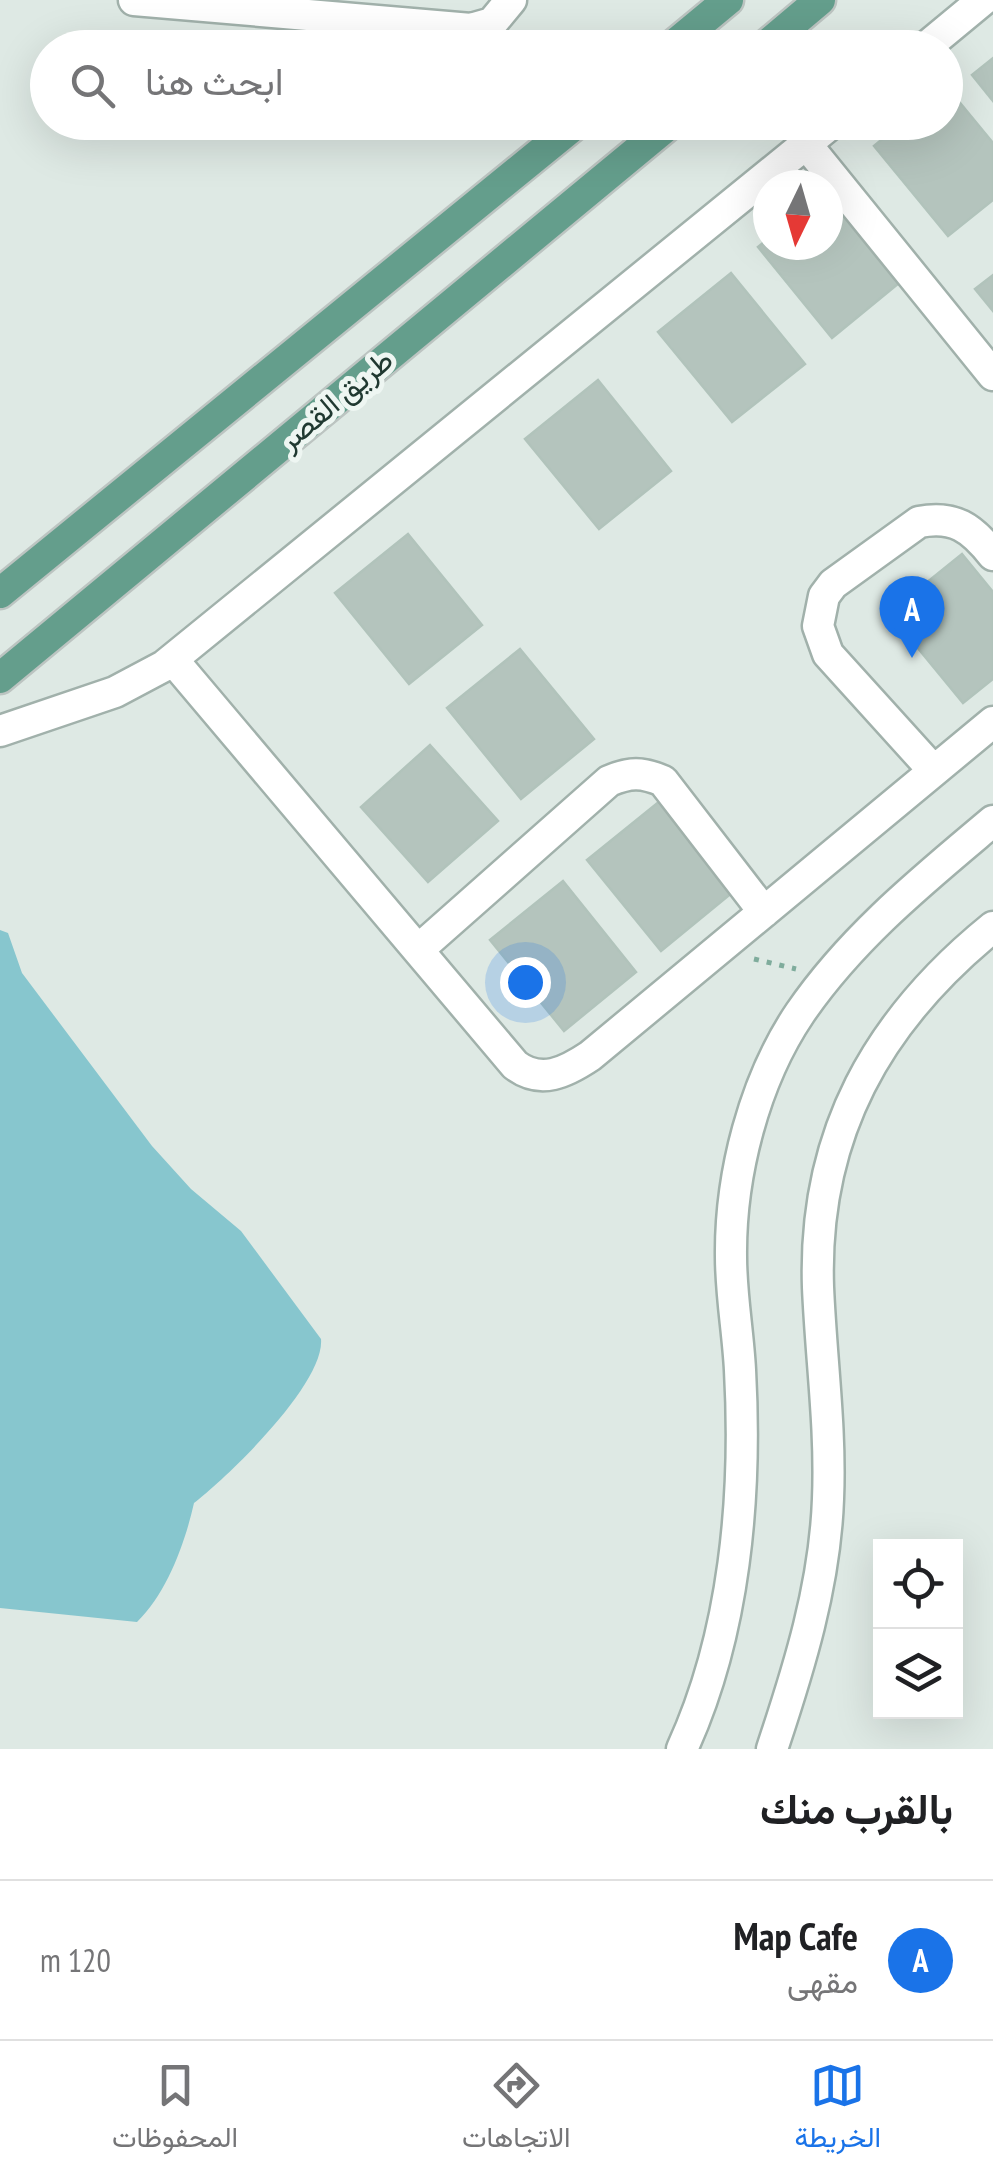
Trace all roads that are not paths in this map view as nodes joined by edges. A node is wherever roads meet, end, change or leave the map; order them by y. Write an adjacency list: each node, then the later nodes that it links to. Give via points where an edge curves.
1 (134, 0): 2 (street, via 471,29 492,23)
2 (511, 0)
3 (728, 0): 6 (main road)
4 (820, 0): 7 (main road)
5 (984, 0): 8 (street)
6 (692, 30)
7 (784, 30)
8 (947, 30)
9 (556, 140): 15 (main road, طريق القصر)
10 (650, 140): 17 (main road, طريق القصر)
11 (811, 140): 12 (street)
12 (806, 144): 13 (street); 16 (street)
13 (993, 375)
14 (993, 554): 20 (street, via 963,525 919,522 833,584 819,611 828,654)
15 (0, 594)
16 (173, 660): 19 (street, via 116,692); 24 (street)
17 (0, 678)
18 (993, 722): 20 (street)
19 (0, 731)
20 (934, 771): 22 (street)
21 (993, 821): 25 (street, via 898,901 822,984 798,1016 748,1125 730,1252 740,1369 736,1532 727,1606)
22 (764, 912): 24 (street, via 590,1056 546,1076 516,1065); 24 (street, via 663,781 626,773)
23 (993, 928): 26 (street, via 916,1000 860,1078 837,1134 826,1179 818,1284 830,1447 826,1519 811,1626)
24 (418, 950)
25 (682, 1749)
26 (772, 1749)

